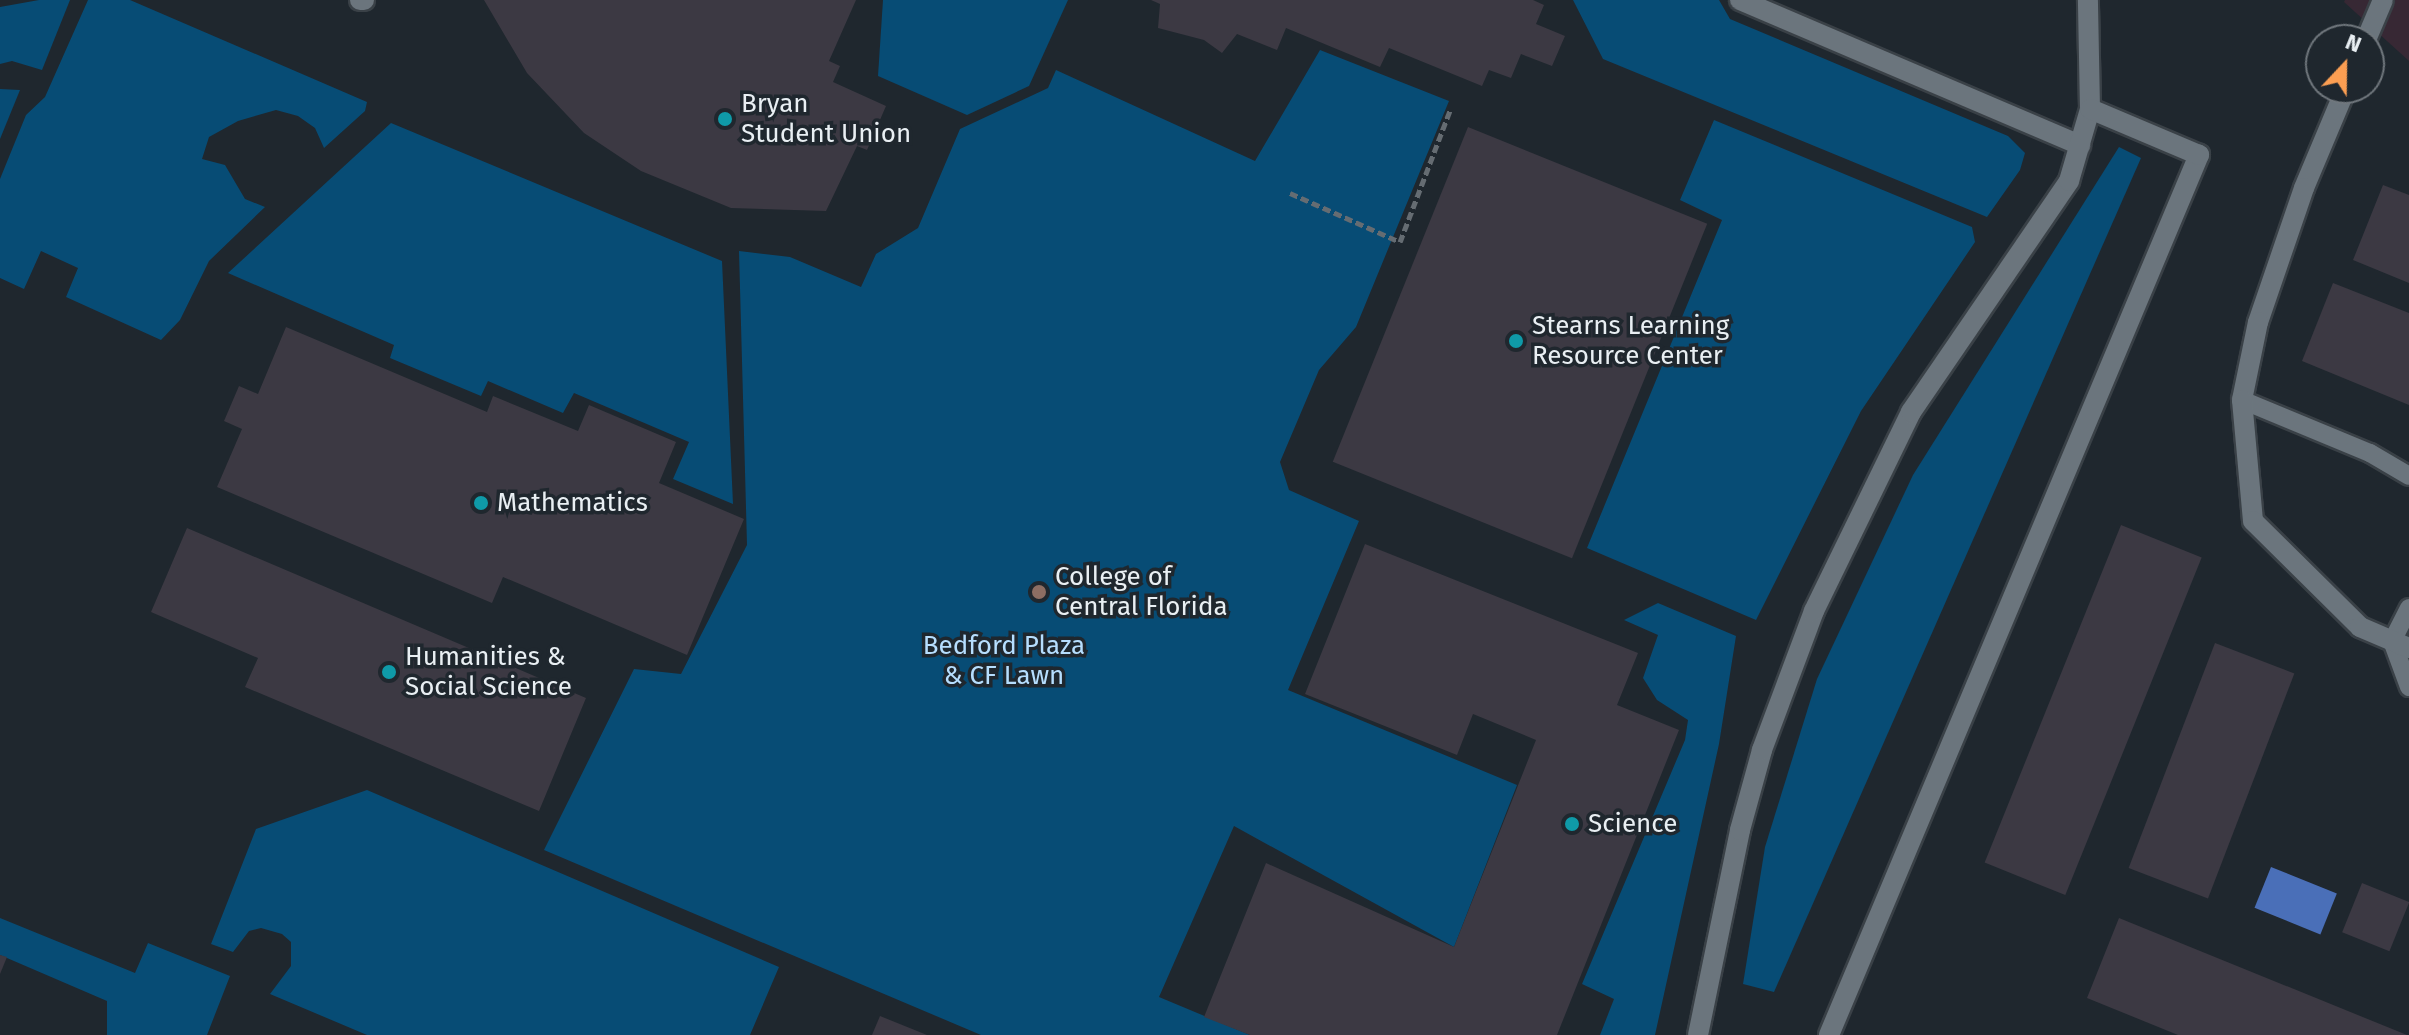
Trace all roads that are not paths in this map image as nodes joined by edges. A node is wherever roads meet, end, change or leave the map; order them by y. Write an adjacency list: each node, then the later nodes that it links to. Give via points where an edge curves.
1 (1740, 0): 7 (street)
2 (2088, 0): 6 (street)
3 (2383, 0): 4 (street)
4 (2373, 24)
5 (2339, 104): 8 (street, via 2258,322)
6 (2090, 109): 7 (street); 14 (street, via 2199,155)
7 (2080, 145): 13 (street, via 2054,208 1911,412 1814,611 1762,750)
8 (2242, 400): 9 (lane, via 2370,453); 11 (street, via 2253,521 2360,627)
9 (2409, 476)
10 (2409, 608): 11 (lane)
11 (2401, 644): 12 (lane)
12 (2409, 687)
13 (1698, 1035)
14 (1829, 1035)

